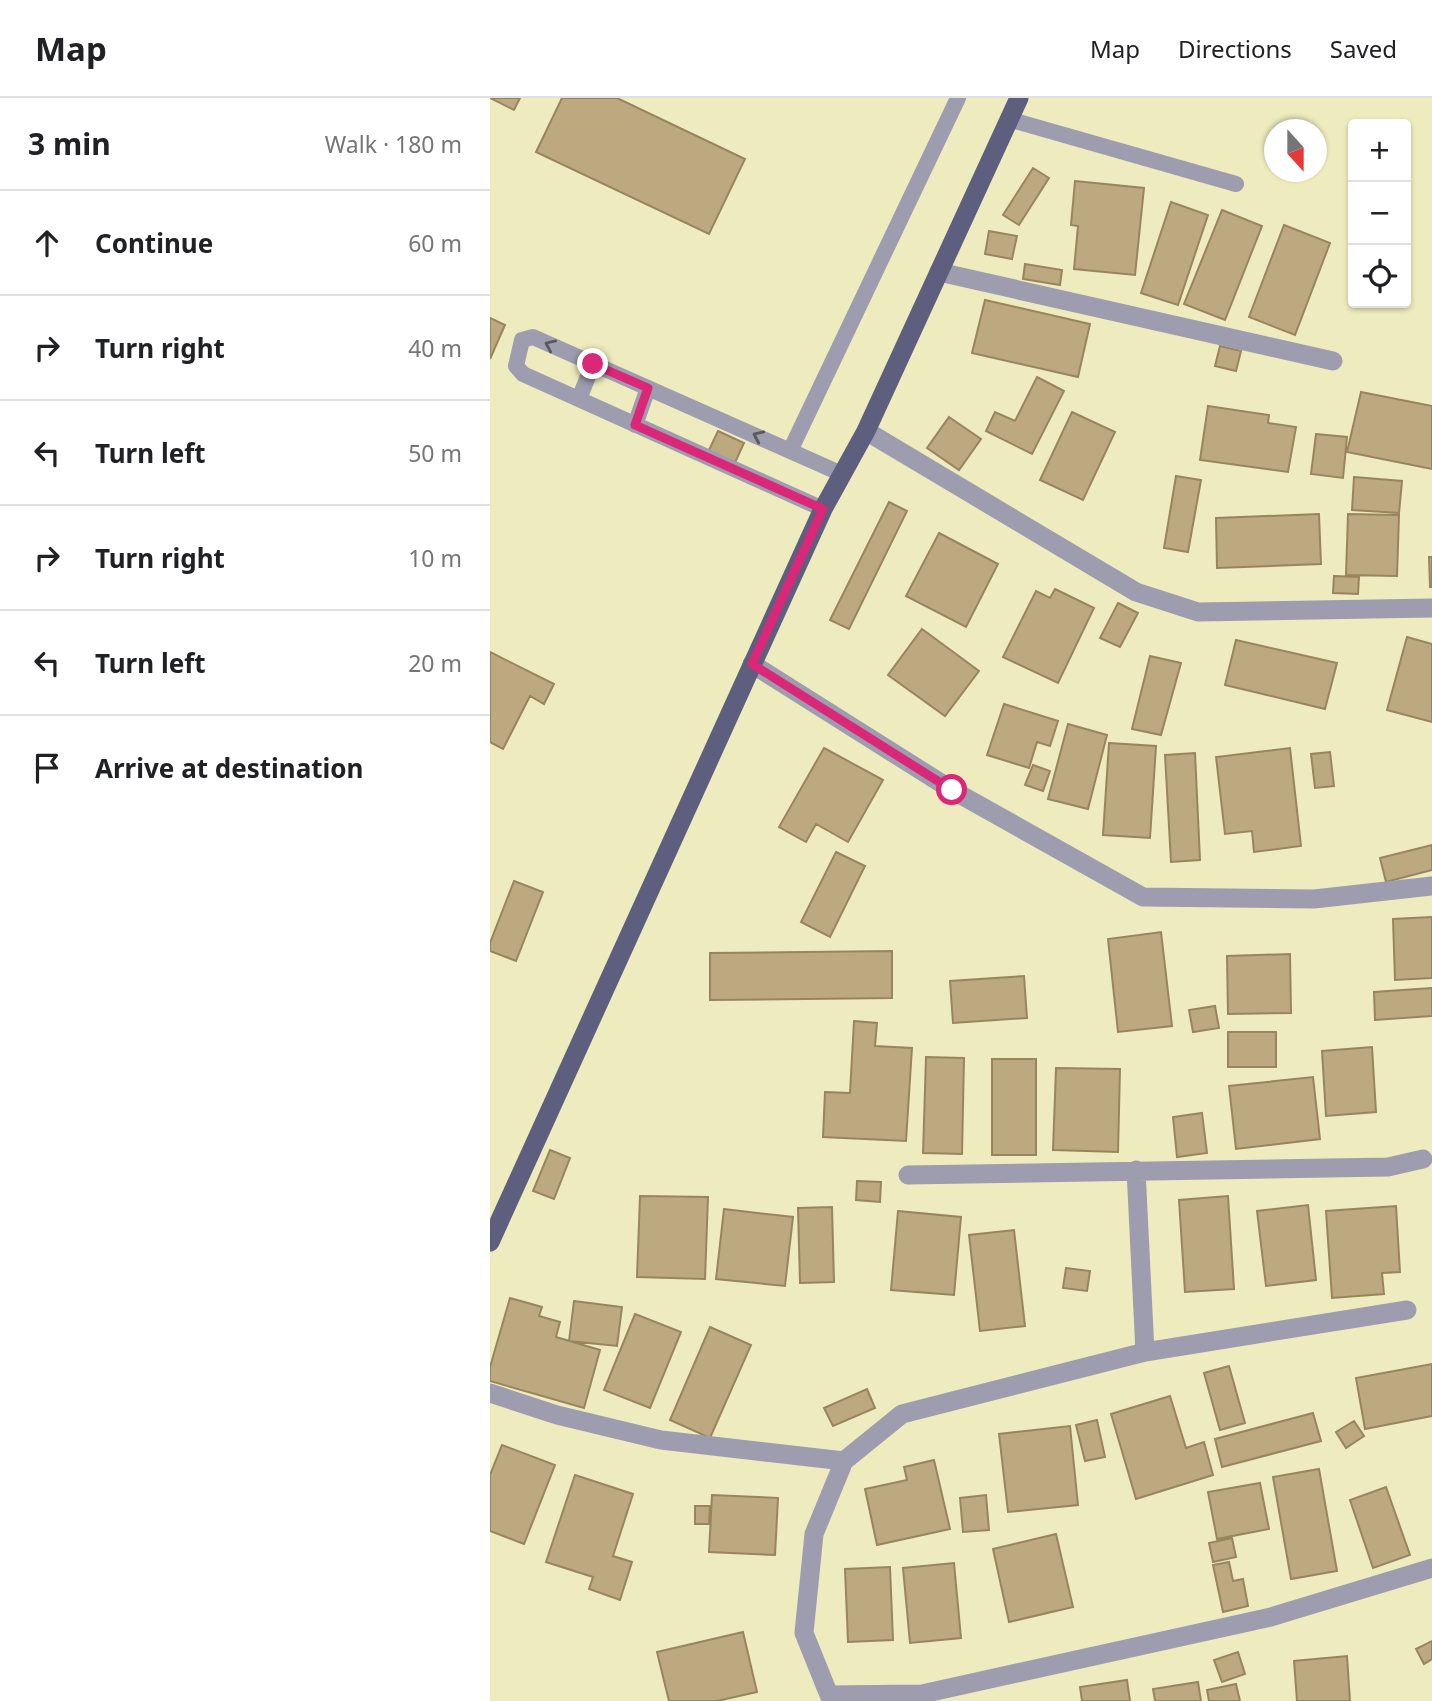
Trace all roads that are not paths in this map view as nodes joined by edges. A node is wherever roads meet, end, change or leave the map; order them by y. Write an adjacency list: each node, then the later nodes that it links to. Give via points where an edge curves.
1 (958, 98): 12 (lane)
2 (1019, 98): 3 (main road)
3 (1008, 119): 4 (lane); 5 (main road)
4 (1236, 184)
5 (939, 272): 6 (street); 11 (main road)
6 (1333, 361)
7 (593, 364): 8 (lane); 9 (lane); 9 (lane, one-way to 9, via 533,337 522,340 516,366 523,374)
8 (648, 388): 10 (lane); 12 (lane, one-way to 8)
9 (579, 399): 10 (lane)
10 (635, 425): 14 (lane)
11 (866, 431): 13 (main road); 15 (street, via 1136,592 1161,600 1198,611)
12 (790, 451): 13 (lane)
13 (842, 474): 14 (main road)
14 (823, 509): 16 (main road)
15 (1432, 608)
16 (752, 664): 17 (street, via 952,790 1143,897 1314,899); 21 (main road)
17 (1432, 886)
18 (1423, 1159): 19 (street, via 1388,1167)
19 (1136, 1170): 20 (street); 23 (street)
20 (908, 1175)
21 (490, 1242)
22 (1407, 1310): 23 (street)
23 (1145, 1352): 25 (street, via 902,1414)
24 (490, 1393): 25 (street, via 661,1440)
25 (844, 1461): 27 (street, via 814,1534 804,1633 829,1695)
26 (1432, 1568): 27 (street, via 1271,1617)
27 (922, 1698)

